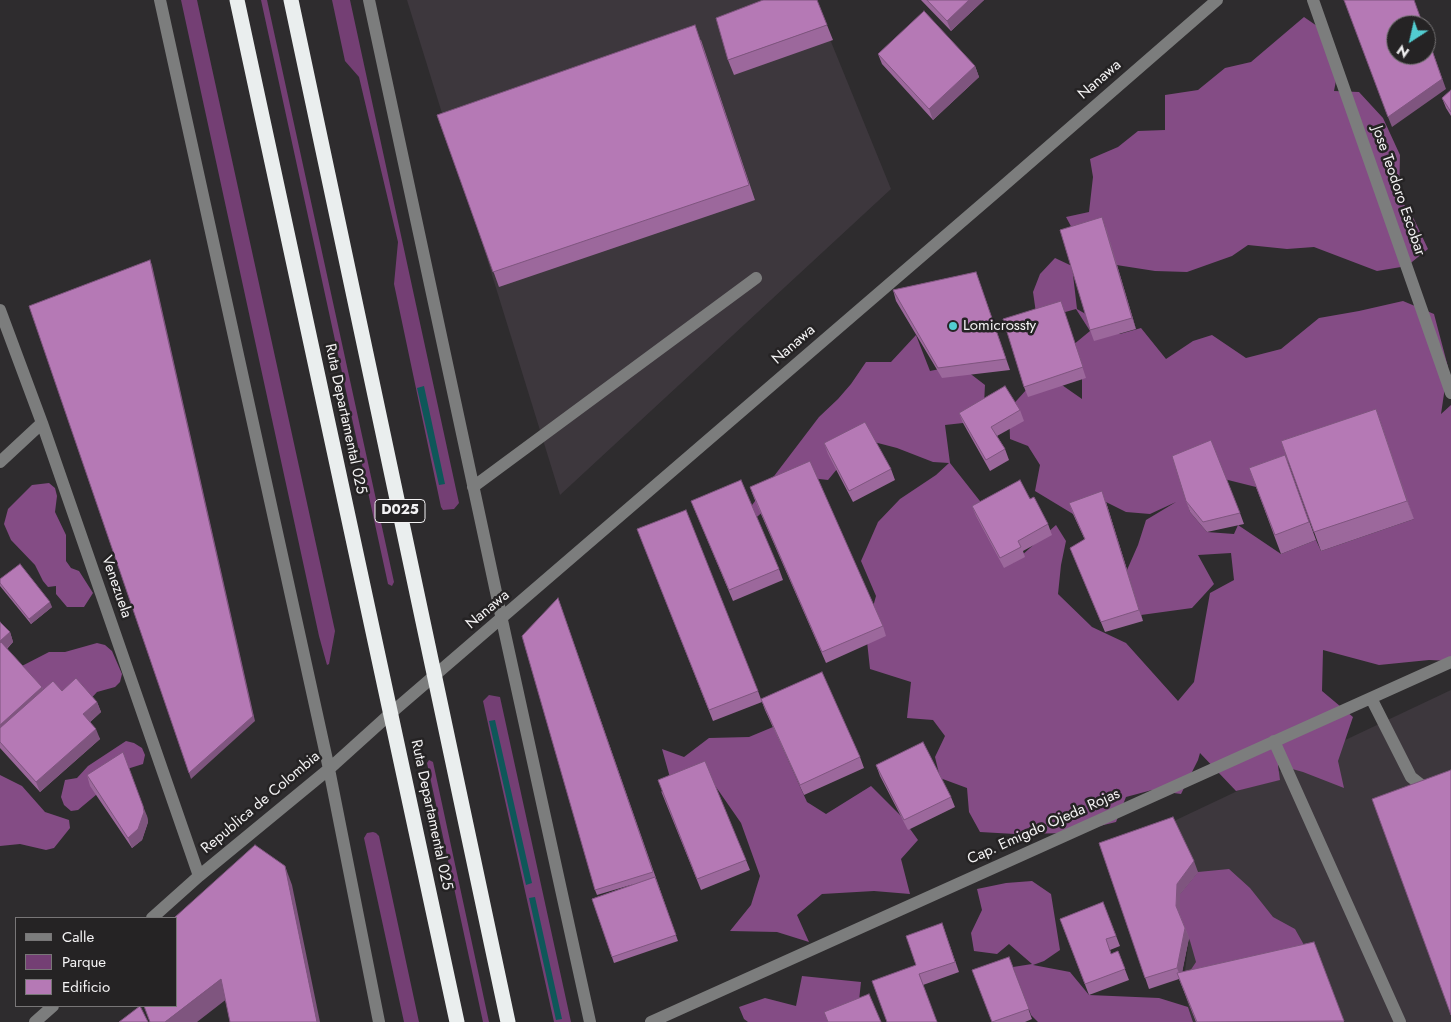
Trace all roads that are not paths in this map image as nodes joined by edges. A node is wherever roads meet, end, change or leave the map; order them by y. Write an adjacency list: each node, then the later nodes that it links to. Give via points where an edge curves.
1 (160, 0): 19 (street)
2 (237, 0): 17 (highway, Ruta Departamental 025)
3 (290, 0): 15 (highway, D025)
4 (369, 0): 12 (street)
5 (1217, 0): 13 (street, Nanawa)
6 (1313, 0): 9 (street, Jose Teodoro Escobar)
7 (756, 278): 12 (street)
8 (0, 310): 10 (street, Venezuela)
9 (1451, 393)
10 (42, 424): 11 (street); 21 (street, Venezuela)
11 (0, 462)
12 (473, 487): 13 (street)
13 (502, 620): 15 (street, Nanawa); 28 (street)
14 (1451, 662): 16 (street, Cap. Emigdo Ojeda Rojas)
15 (435, 675): 17 (street, Nanawa); 27 (highway, D025)
16 (1371, 698): 18 (street, Cap. Emigdo Ojeda Rojas); 20 (street, via 1411,777 1430,792)
17 (391, 713): 19 (street, Republica de Colombia); 26 (highway, Ruta Departamental 025)
18 (1274, 742): 29 (street, Cap. Emigdo Ojeda Rojas); 30 (street)
19 (329, 769): 21 (street, Republica de Colombia); 25 (street)
20 (1451, 800)
21 (199, 876): 22 (street, Republica de Colombia)
22 (153, 917)
23 (52, 1007): 24 (street)
24 (35, 1022)
25 (380, 1022)
26 (457, 1022)
27 (508, 1022)
28 (590, 1022)
29 (650, 1022)
30 (1400, 1022)

